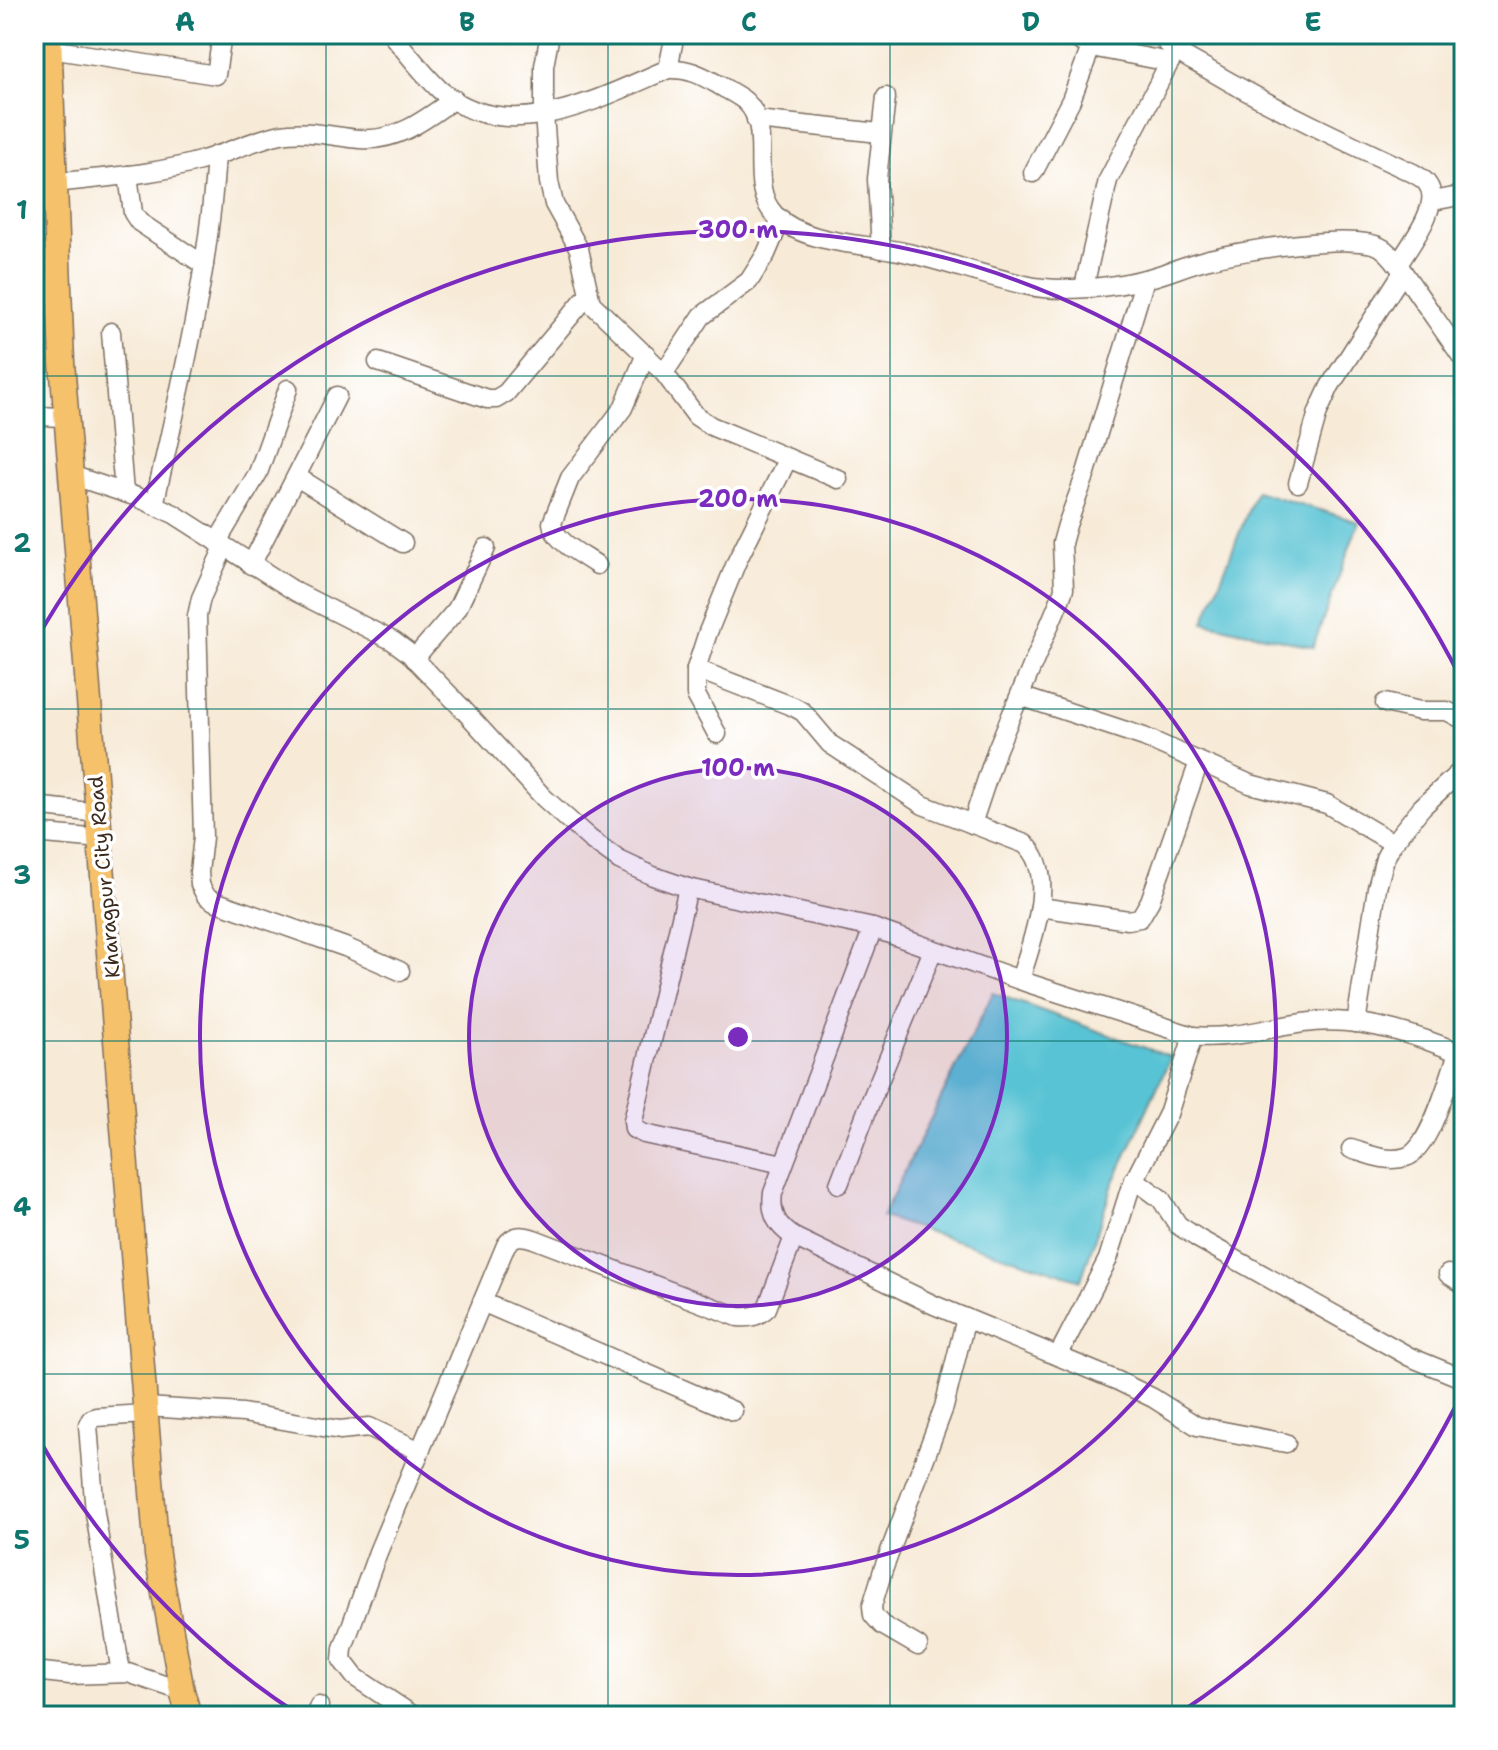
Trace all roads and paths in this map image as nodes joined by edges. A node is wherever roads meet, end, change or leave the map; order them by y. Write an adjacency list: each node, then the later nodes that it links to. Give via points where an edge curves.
1 (222, 34): 7 (street, via 216,75)
2 (391, 34): 12 (street)
3 (550, 34): 13 (street)
4 (675, 34): 10 (street)
5 (1068, 34): 8 (street)
6 (1160, 34): 9 (street)
7 (49, 42): 19 (main road, Kharagpur City Road)
8 (1091, 47): 9 (street); 17 (street)
9 (1173, 56): 21 (street, via 1413,173 1428,184); 27 (street, via 1108,180)
10 (668, 69): 13 (street, via 576,108); 14 (street, via 700,74 745,101)
11 (886, 97): 15 (street)
12 (454, 99): 13 (street, via 492,114); 16 (street, via 419,124 381,138 294,132)
13 (544, 114): 28 (street, via 554,204 579,249)
14 (756, 120): 15 (street); 22 (street, via 762,183 774,215)
15 (880, 133): 23 (street)
16 (216, 155): 18 (street); 24 (street)
17 (1033, 173)
18 (128, 175): 19 (street); 24 (street, via 139,222)
19 (55, 183): 37 (main road, Kharagpur City Road)
20 (1464, 195): 21 (street)
21 (1433, 201): 25 (street)
22 (781, 219): 23 (street, via 842,244); 33 (street, via 749,281 702,316)
23 (881, 249): 27 (street, via 1024,285)
24 (204, 265): 44 (street)
25 (1400, 268): 26 (street, via 1375,243 1333,241 1222,256); 31 (street); 42 (street, via 1330,386)
26 (1145, 279): 27 (street); 52 (street, via 1064,534 1064,589)
27 (1084, 287)
28 (588, 295): 30 (street, via 600,314); 32 (street, via 496,399)
29 (111, 332): 43 (street)
30 (646, 354): 33 (street); 49 (street, via 623,408 570,478 552,523 559,537)
31 (1464, 360)
32 (378, 362)
33 (664, 373): 38 (street, via 696,416)
34 (288, 389): 46 (street, via 258,473)
35 (337, 396): 40 (street)
36 (34, 416): 37 (street)
37 (67, 417): 39 (main road, Kharagpur City Road)
38 (788, 458): 41 (street); 51 (street, via 737,561)
39 (71, 475): 43 (street); 59 (main road, Kharagpur City Road)
40 (297, 477): 45 (street); 48 (street)
41 (838, 479)
42 (1298, 483)
43 (124, 493): 44 (street)
44 (154, 505): 46 (street)
45 (403, 543)
46 (220, 544): 48 (street); 68 (street, via 197,616 200,885 214,901)
47 (486, 548): 50 (street, via 457,609)
48 (251, 565): 50 (street, via 393,641)
49 (597, 565)
50 (414, 659): 64 (street, via 544,798 590,839 619,860)
51 (696, 669): 55 (street, via 696,695); 60 (street, via 803,712 830,744 923,805)
52 (1020, 696): 56 (street, via 1144,737); 60 (street)
53 (1385, 703): 54 (street, via 1447,711)
54 (1464, 720)
55 (717, 734)
56 (1199, 762): 63 (street, via 1266,790 1327,804); 65 (street, via 1140,918)
57 (1464, 768): 63 (street)
58 (34, 806): 59 (street)
59 (99, 813): 62 (main road, Kharagpur City Road)
60 (972, 824): 65 (street, via 1033,850)
61 (34, 833): 62 (street)
62 (101, 839): 82 (main road, Kharagpur City Road)
63 (1393, 843): 70 (street, via 1377,888)
64 (688, 888): 66 (street); 74 (street, via 634,1129)
65 (1040, 907): 69 (street)
66 (873, 928): 67 (street); 74 (street)
67 (933, 950): 69 (street); 76 (street)
68 (400, 971)
69 (1020, 980): 71 (street)
70 (1356, 1023): 71 (street, via 1325,1020 1215,1038); 72 (street, via 1421,1038)
71 (1193, 1036): 75 (street, via 1168,1114)
72 (1461, 1054): 73 (street, via 1415,1152 1393,1159)
73 (1351, 1149)
74 (783, 1164): 77 (street, via 771,1205 781,1229)
75 (1134, 1179): 80 (street, via 1108,1259); 81 (street, via 1199,1239 1398,1350)
76 (839, 1184)
77 (794, 1237): 78 (street, via 767,1308 749,1318 521,1235 506,1245); 79 (street)
78 (482, 1302): 83 (street); 85 (street)
79 (966, 1318): 80 (street); 86 (street, via 944,1407 872,1606 882,1625)
80 (1058, 1356): 84 (street, via 1145,1394 1197,1426)
81 (1464, 1379)
82 (146, 1410): 85 (street, via 243,1413 340,1430 369,1427); 88 (street, via 96,1417 88,1425 97,1525); 89 (main road, Kharagpur City Road, via 157,1555)
83 (733, 1411)
84 (1286, 1443)
85 (420, 1451): 91 (street, via 378,1552 342,1660 355,1677)
86 (918, 1646)
87 (34, 1671): 88 (street)
88 (121, 1673): 89 (street)
89 (182, 1691): 90 (main road, Kharagpur City Road)
90 (189, 1716)
91 (414, 1716)

